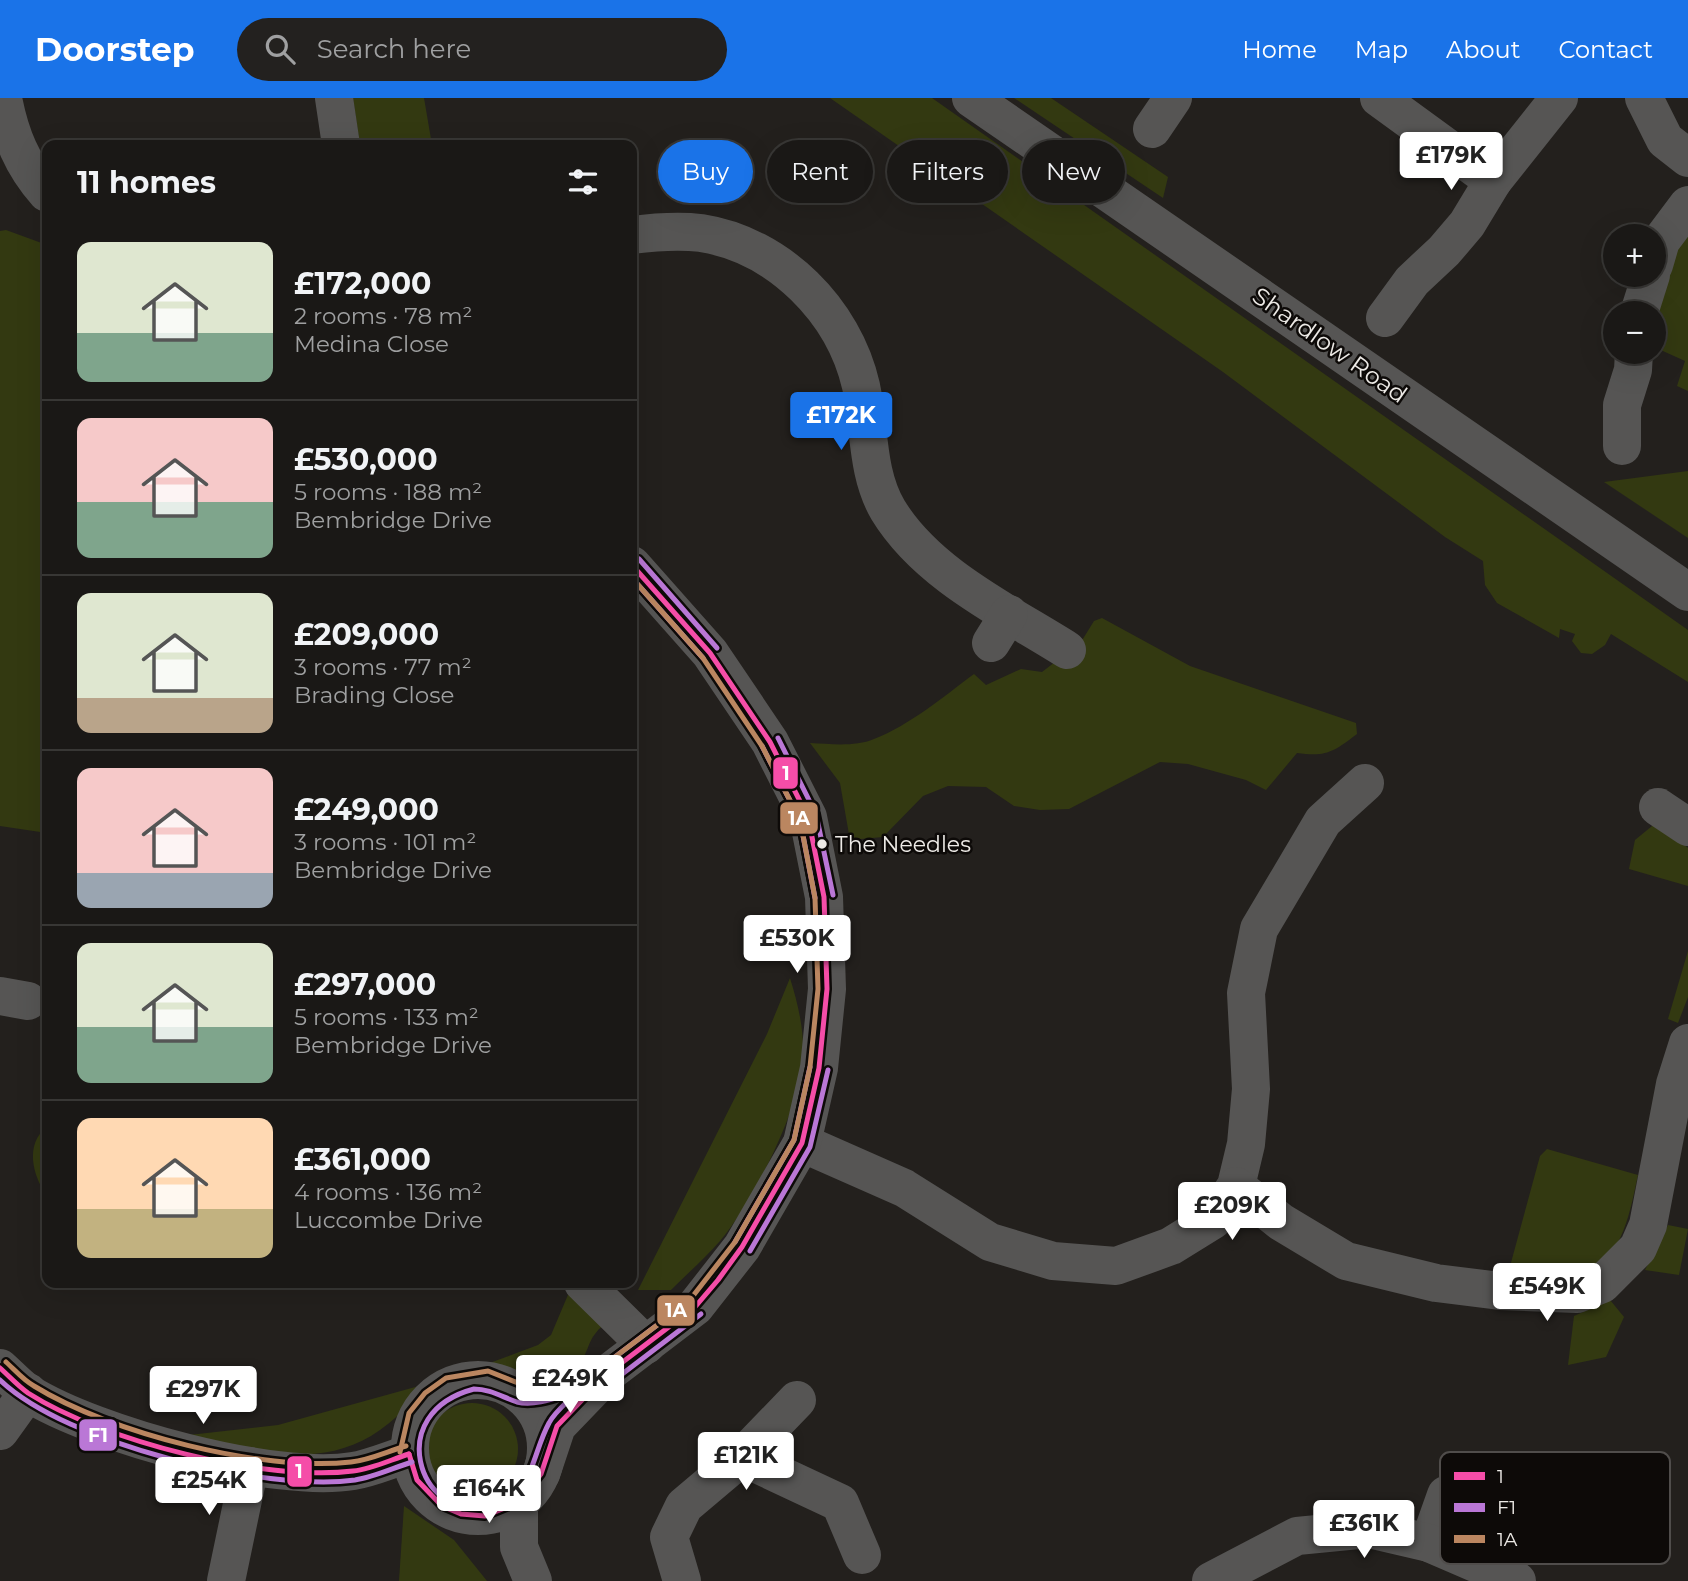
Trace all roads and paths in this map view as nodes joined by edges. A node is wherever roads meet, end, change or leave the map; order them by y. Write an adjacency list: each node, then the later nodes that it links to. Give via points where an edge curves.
1 (3, 98): 12 (street, via 13,139)
2 (334, 98): 9 (street)
3 (971, 98): 20 (street, Shardlow Road)
4 (1174, 98): 8 (street)
5 (1379, 98): 11 (street)
6 (1559, 98): 11 (street)
7 (1644, 98): 10 (street, via 1665,140)
8 (1152, 129)
9 (340, 140)
10 (1688, 158)
11 (1493, 181): 16 (street, via 1466,224 1412,281)
12 (42, 187)
13 (1688, 205): 14 (street)
14 (1666, 234)
15 (637, 235): 21 (street, via 688,232 733,242 778,265 812,294 838,327 854,363 875,480 905,534 1000,628)
16 (1385, 318)
17 (1633, 364): 18 (street, via 1622,405)
18 (1622, 446)
19 (637, 571): 25 (street, via 710,653 770,742 808,817 824,897 827,989 819,1068)
20 (1688, 593)
21 (1067, 650)
22 (1365, 783): 26 (street, via 1323,821 1259,929 1246,993 1251,1089)
23 (1688, 1043): 24 (street, via 1675,1084)
24 (1679, 1126): 26 (street, via 1638,1248 1602,1284 1577,1294 1436,1283 1346,1261 1281,1222)
25 (802, 1143): 26 (street, via 904,1188 990,1242 1053,1261 1116,1266 1171,1246 1213,1220); 28 (street, via 718,1280 695,1307)
26 (1236, 1186)
27 (588, 1288): 28 (street)
28 (646, 1345): 29 (street)
29 (607, 1374): 31 (street); 37 (street, via 558,1426)
30 (14, 1380): 33 (street); 36 (street, via 105,1428)
31 (522, 1394): 34 (street, via 487,1380 450,1386 431,1399 416,1418); 37 (street, via 538,1416 546,1445)
32 (797, 1400): 35 (street)
33 (0, 1431)
34 (410, 1454): 36 (street, via 353,1472); 37 (street, via 417,1480 442,1506 461,1514)
35 (742, 1457): 41 (street, via 840,1503); 45 (street, via 684,1506 675,1520 669,1537)
36 (250, 1466): 44 (street)
37 (515, 1497): 42 (street)
38 (1440, 1512): 39 (street)
39 (1429, 1543): 40 (street); 46 (street, via 1370,1529 1297,1536)
40 (1440, 1548)
41 (862, 1555)
42 (526, 1564)
43 (1478, 1564): 47 (street)
44 (226, 1581)
45 (682, 1581)
46 (1211, 1581)
47 (1517, 1581)

